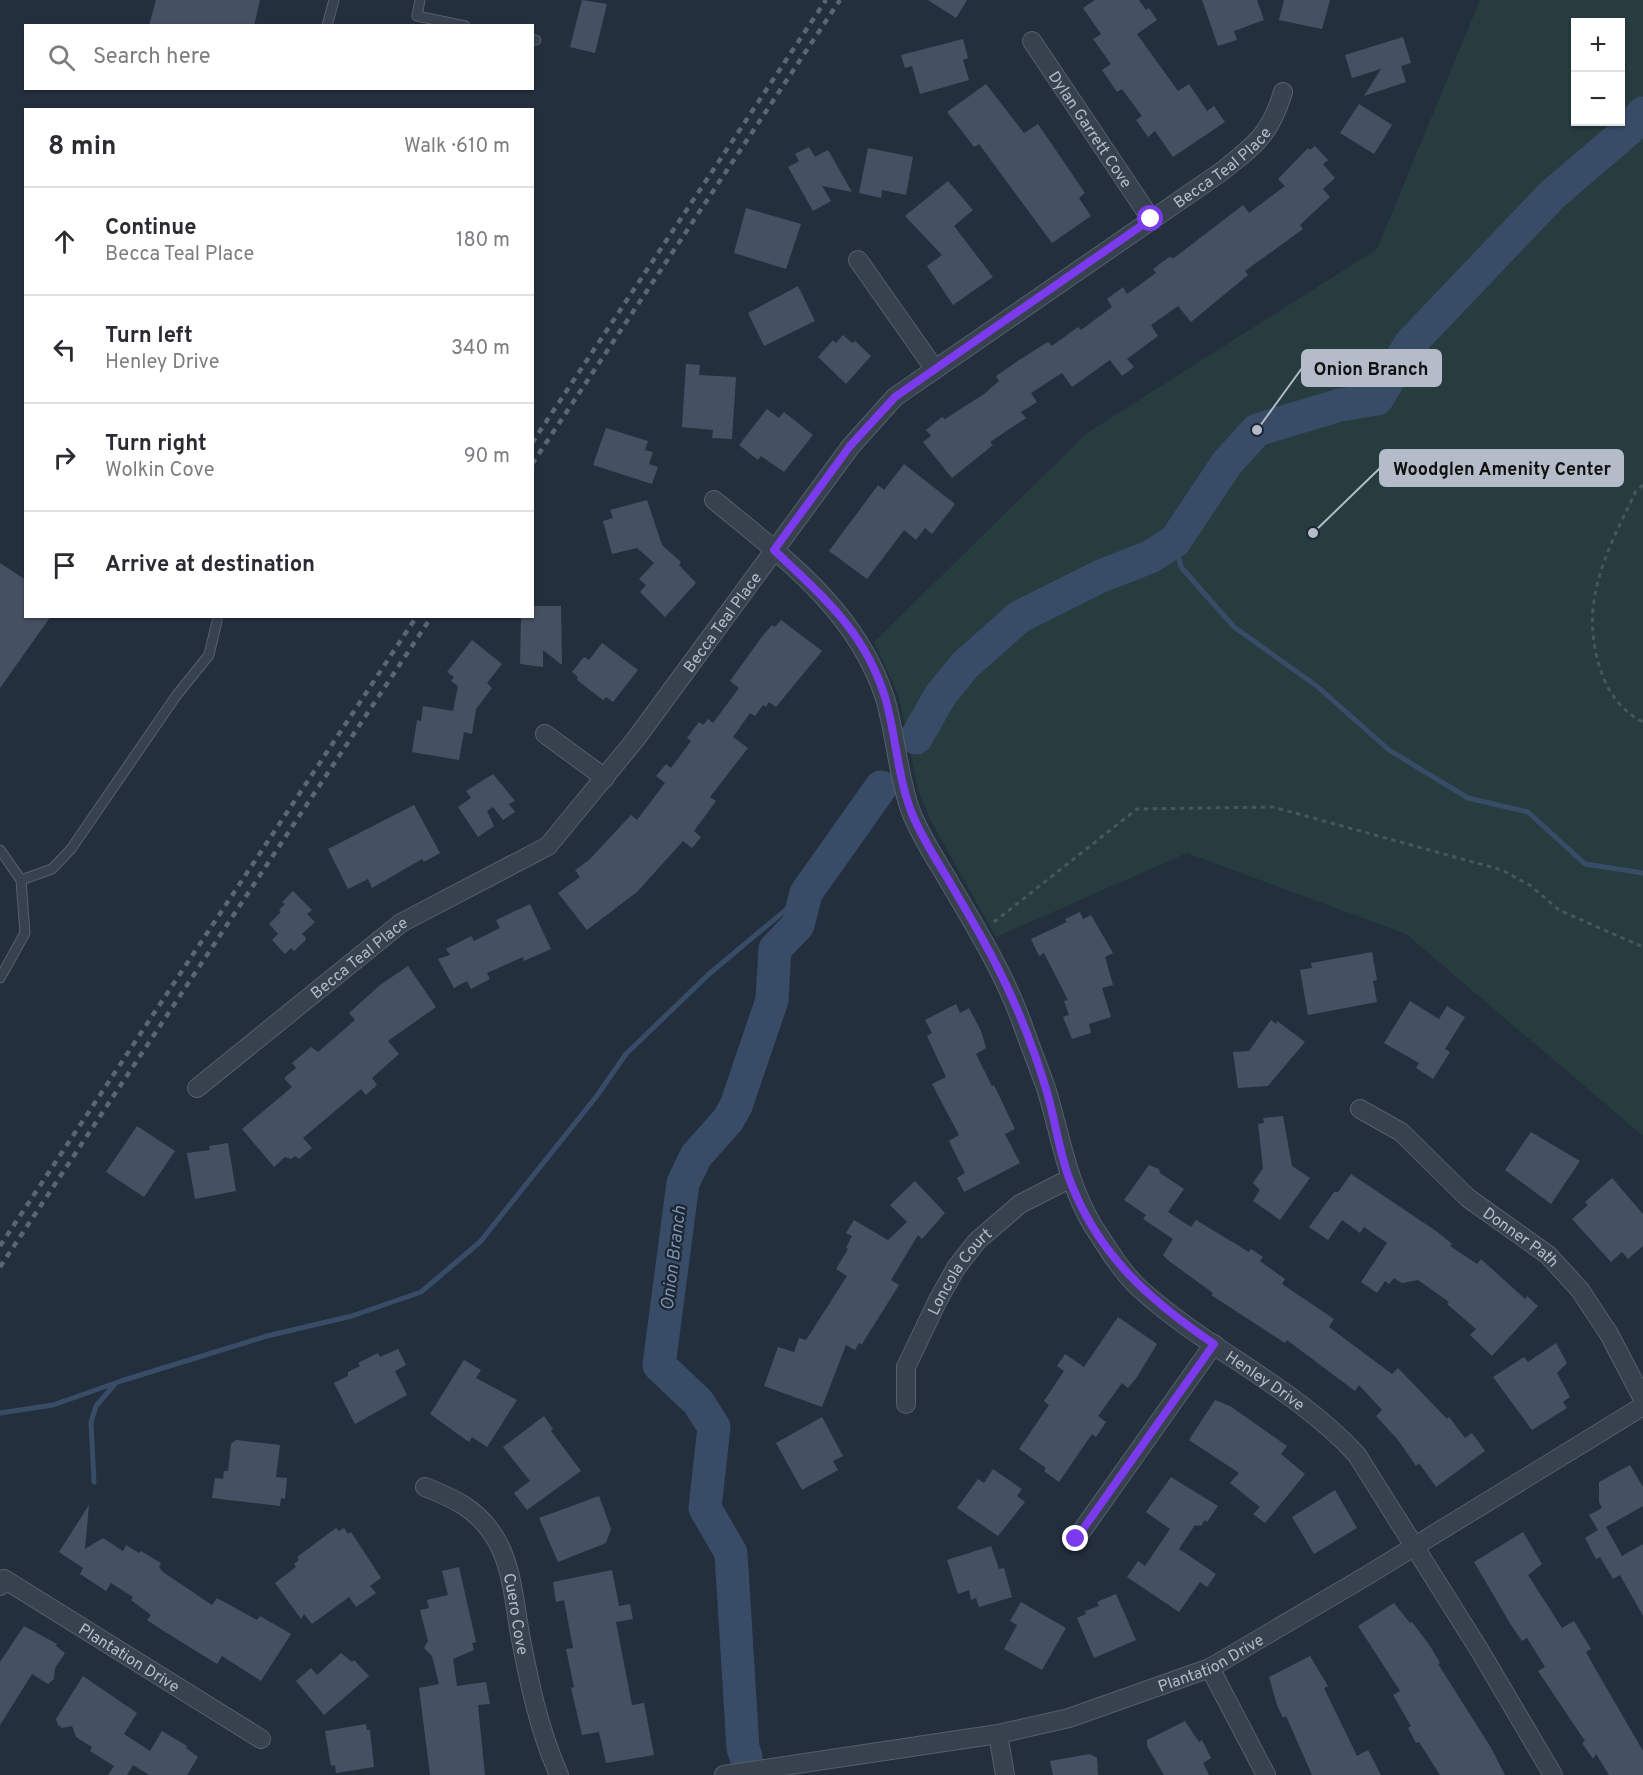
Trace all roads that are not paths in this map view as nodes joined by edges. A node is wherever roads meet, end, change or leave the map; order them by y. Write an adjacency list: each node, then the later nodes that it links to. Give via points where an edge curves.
1 (334, 0): 3 (lane)
2 (420, 0): 4 (lane, via 417,16)
3 (328, 24)
4 (455, 24)
5 (1032, 41): 7 (street, Dylan Garrett Cove)
6 (1283, 92): 7 (street, Becca Teal Place, via 1275,118 1262,137 1221,172)
7 (1151, 219): 9 (street, Becca Teal Place)
8 (858, 260): 9 (street)
9 (934, 368): 11 (street, Becca Teal Place, via 895,397 850,446)
10 (714, 500): 11 (street, Henley Drive)
11 (774, 550): 14 (street, Becca Teal Place); 20 (street, Henley Drive, via 838,610 866,651 885,698 911,813 1014,1002 1047,1091)
12 (217, 621): 16 (lane, via 209,655 176,696 71,849 52,869)
13 (545, 734): 14 (street)
14 (605, 778): 18 (street, Becca Teal Place, via 548,846 401,923)
15 (0, 850): 16 (lane)
16 (21, 880): 17 (lane, via 26,933)
17 (0, 978)
18 (197, 1088)
19 (1360, 1109): 22 (street, Donner Path, via 1401,1132 1468,1198 1548,1255 1580,1290 1609,1334)
20 (1069, 1179): 21 (street, Henley Drive, via 1106,1246 1137,1286); 23 (street, Loncola Court, via 1020,1203 977,1241 956,1268 906,1367)
21 (1214, 1344): 26 (street); 27 (street, Henley Drive, via 1332,1428 1357,1455)
22 (1643, 1399)
23 (906, 1404)
24 (1643, 1406): 27 (street, Plantation Drive)
25 (425, 1487): 32 (street, Cuero Cove, via 458,1500 475,1513 505,1556 529,1683 548,1751)
26 (1076, 1539)
27 (1414, 1545): 29 (street, Plantation Drive); 36 (street, Henley Drive)
28 (0, 1586): 31 (street, Plantation Drive, via 4,1580)
29 (1210, 1668): 30 (street, Plantation Drive, via 1069,1718); 35 (street)
30 (998, 1734): 33 (street, Plantation Drive); 34 (street)
31 (261, 1739)
32 (559, 1775)
33 (724, 1775)
34 (1005, 1775)
35 (1266, 1775)
36 (1554, 1775)

